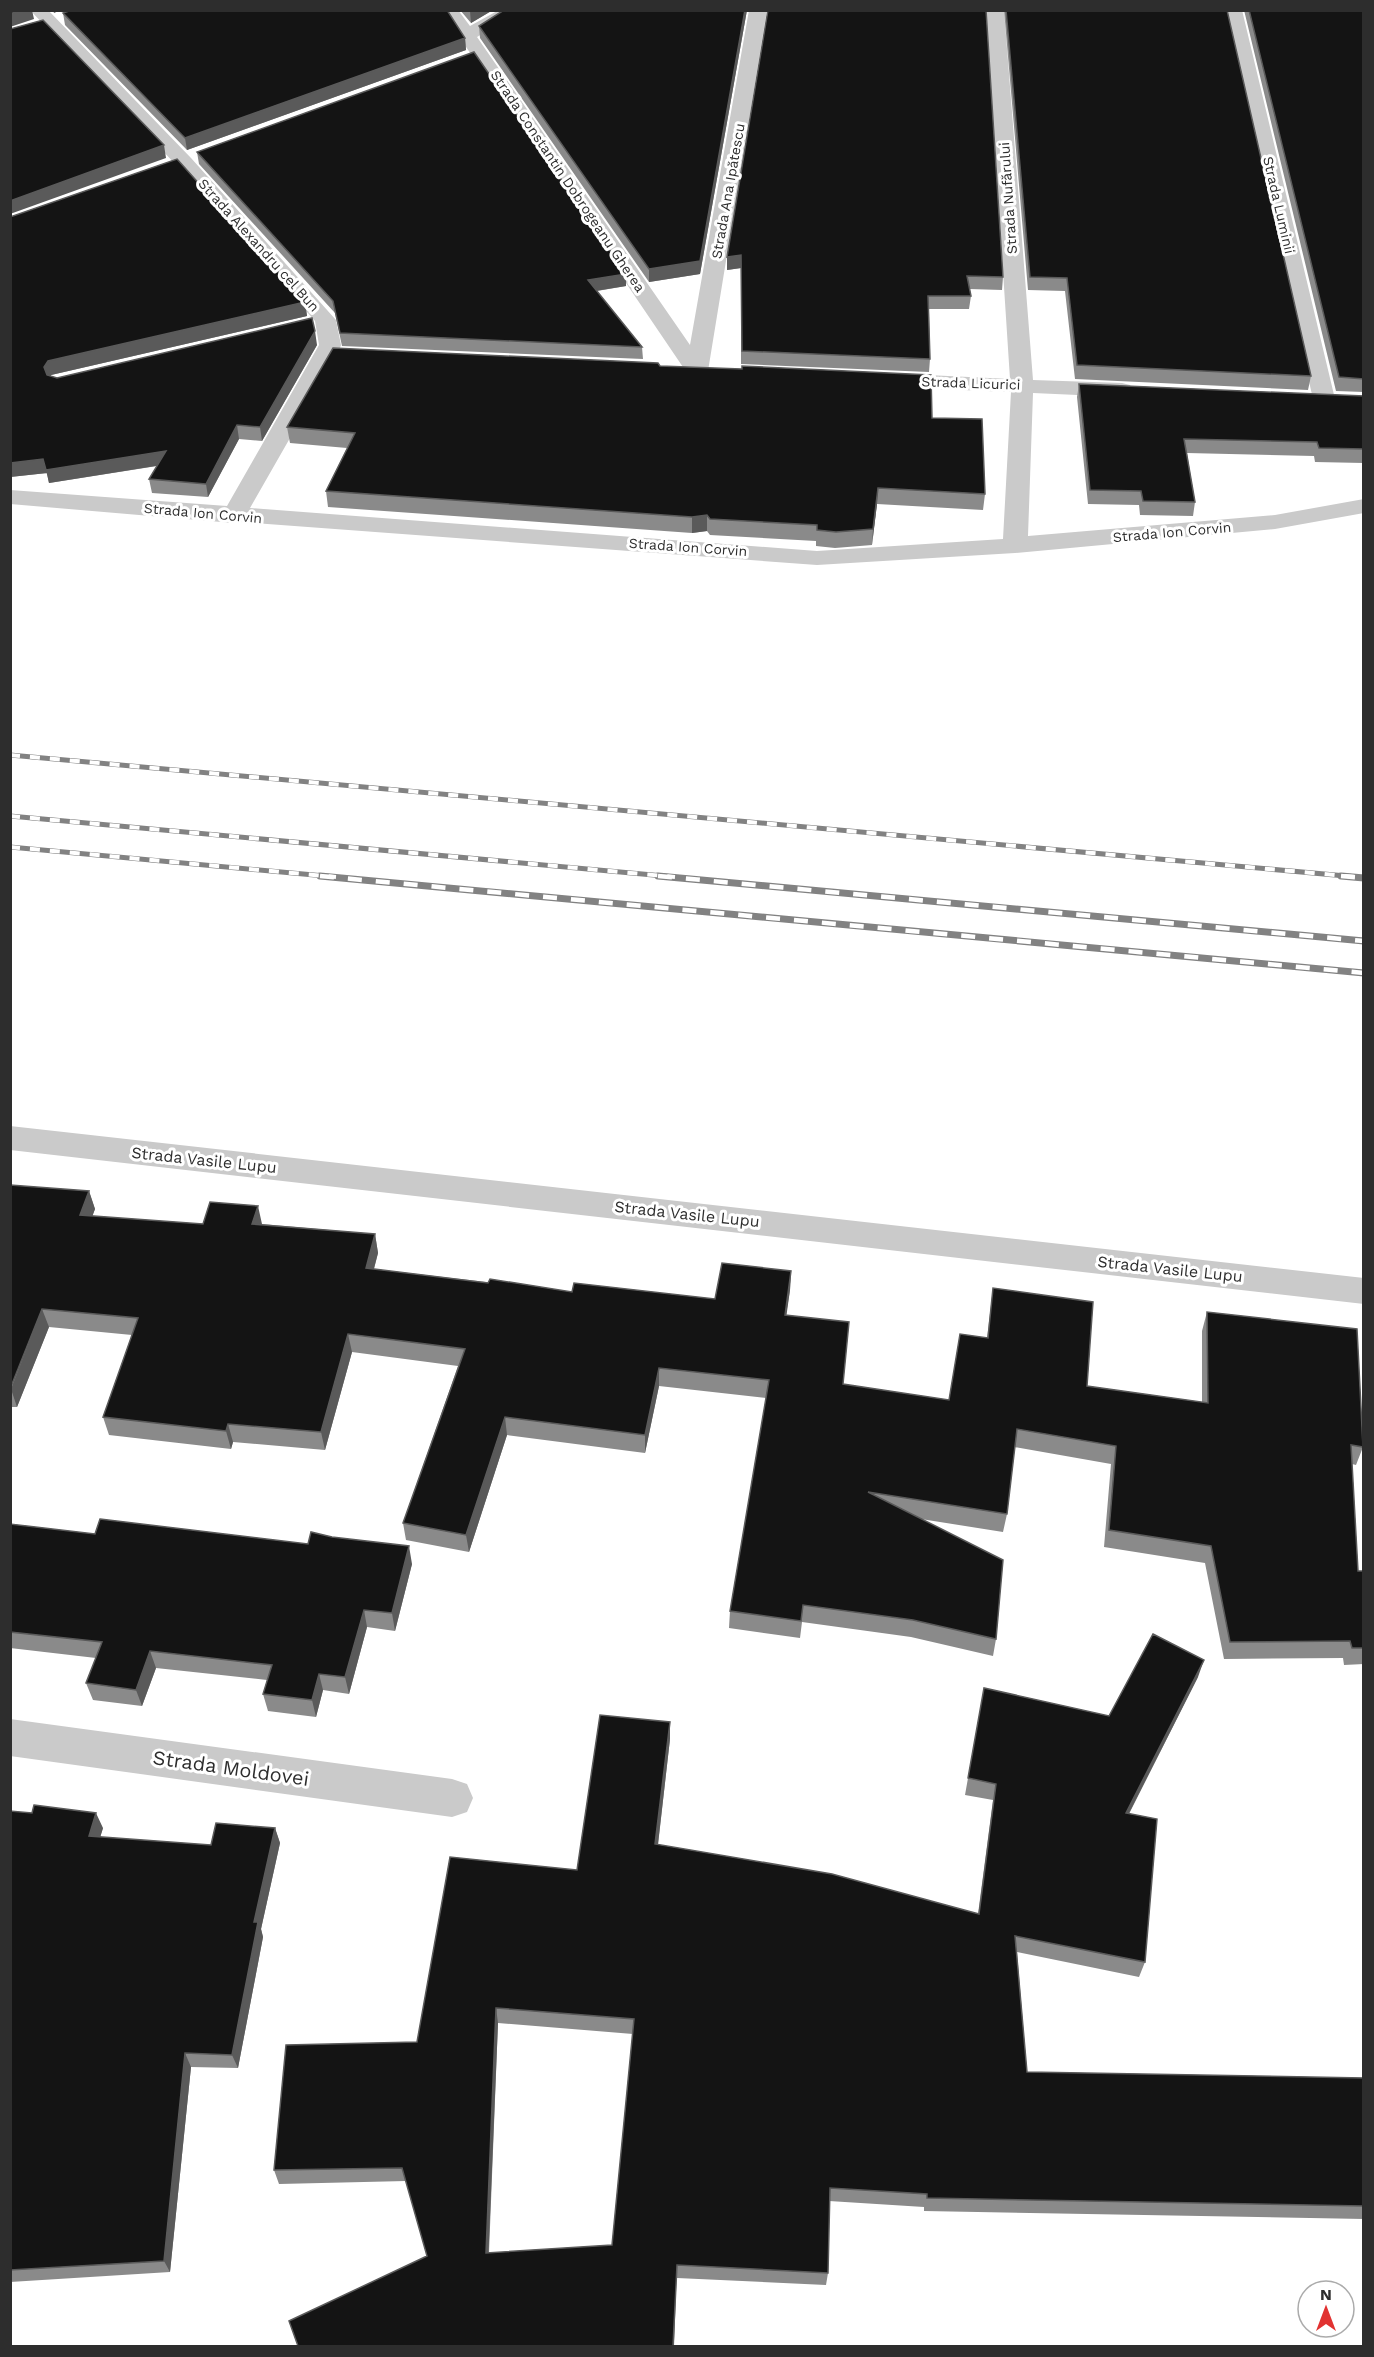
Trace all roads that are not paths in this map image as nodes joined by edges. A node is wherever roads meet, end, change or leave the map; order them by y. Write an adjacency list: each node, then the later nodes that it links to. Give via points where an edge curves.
1 (449, 10): 7 (street, Strada Constantin Dobrogeanu Gherea)
2 (513, 10): 7 (street)
3 (758, 10): 18 (street, Strada Ana Ipătescu)
4 (995, 10): 21 (street, Strada Nufărului)
5 (1233, 10): 23 (street, Strada Luminii, via 1334,399)
6 (47, 19): 11 (street, Strada Alexandru cel Bun)
7 (467, 34): 8 (street, Strada Constantin Dobrogeanu Gherea)
8 (480, 53): 9 (street); 18 (street, Strada Constantin Dobrogeanu Gherea)
9 (459, 61)
10 (206, 154): 11 (street)
11 (184, 162): 12 (street); 13 (street, Strada Alexandru cel Bun)
12 (163, 170)
13 (325, 320): 14 (street); 15 (street, Strada Alexandru cel Bun, via 330,345)
14 (302, 325)
15 (327, 354): 16 (street); 26 (street)
16 (352, 355)
17 (674, 370): 18 (street)
18 (698, 371): 19 (street)
19 (721, 372)
20 (860, 378): 21 (street, Strada Licurici)
21 (1022, 386): 22 (street, Strada Licurici); 27 (street, Strada Nufărului)
22 (1138, 391)
23 (1301, 398)
24 (10, 497): 26 (street, Strada Ion Corvin)
25 (1364, 506): 27 (street, Strada Ion Corvin, via 1275,522)
26 (232, 516): 27 (street, Strada Ion Corvin, via 817,558)
27 (1015, 546)
28 (10, 1138): 29 (street, Strada Vasile Lupu)
29 (1364, 1291)
30 (10, 1737): 31 (street, Strada Moldovei)
31 (452, 1798)

